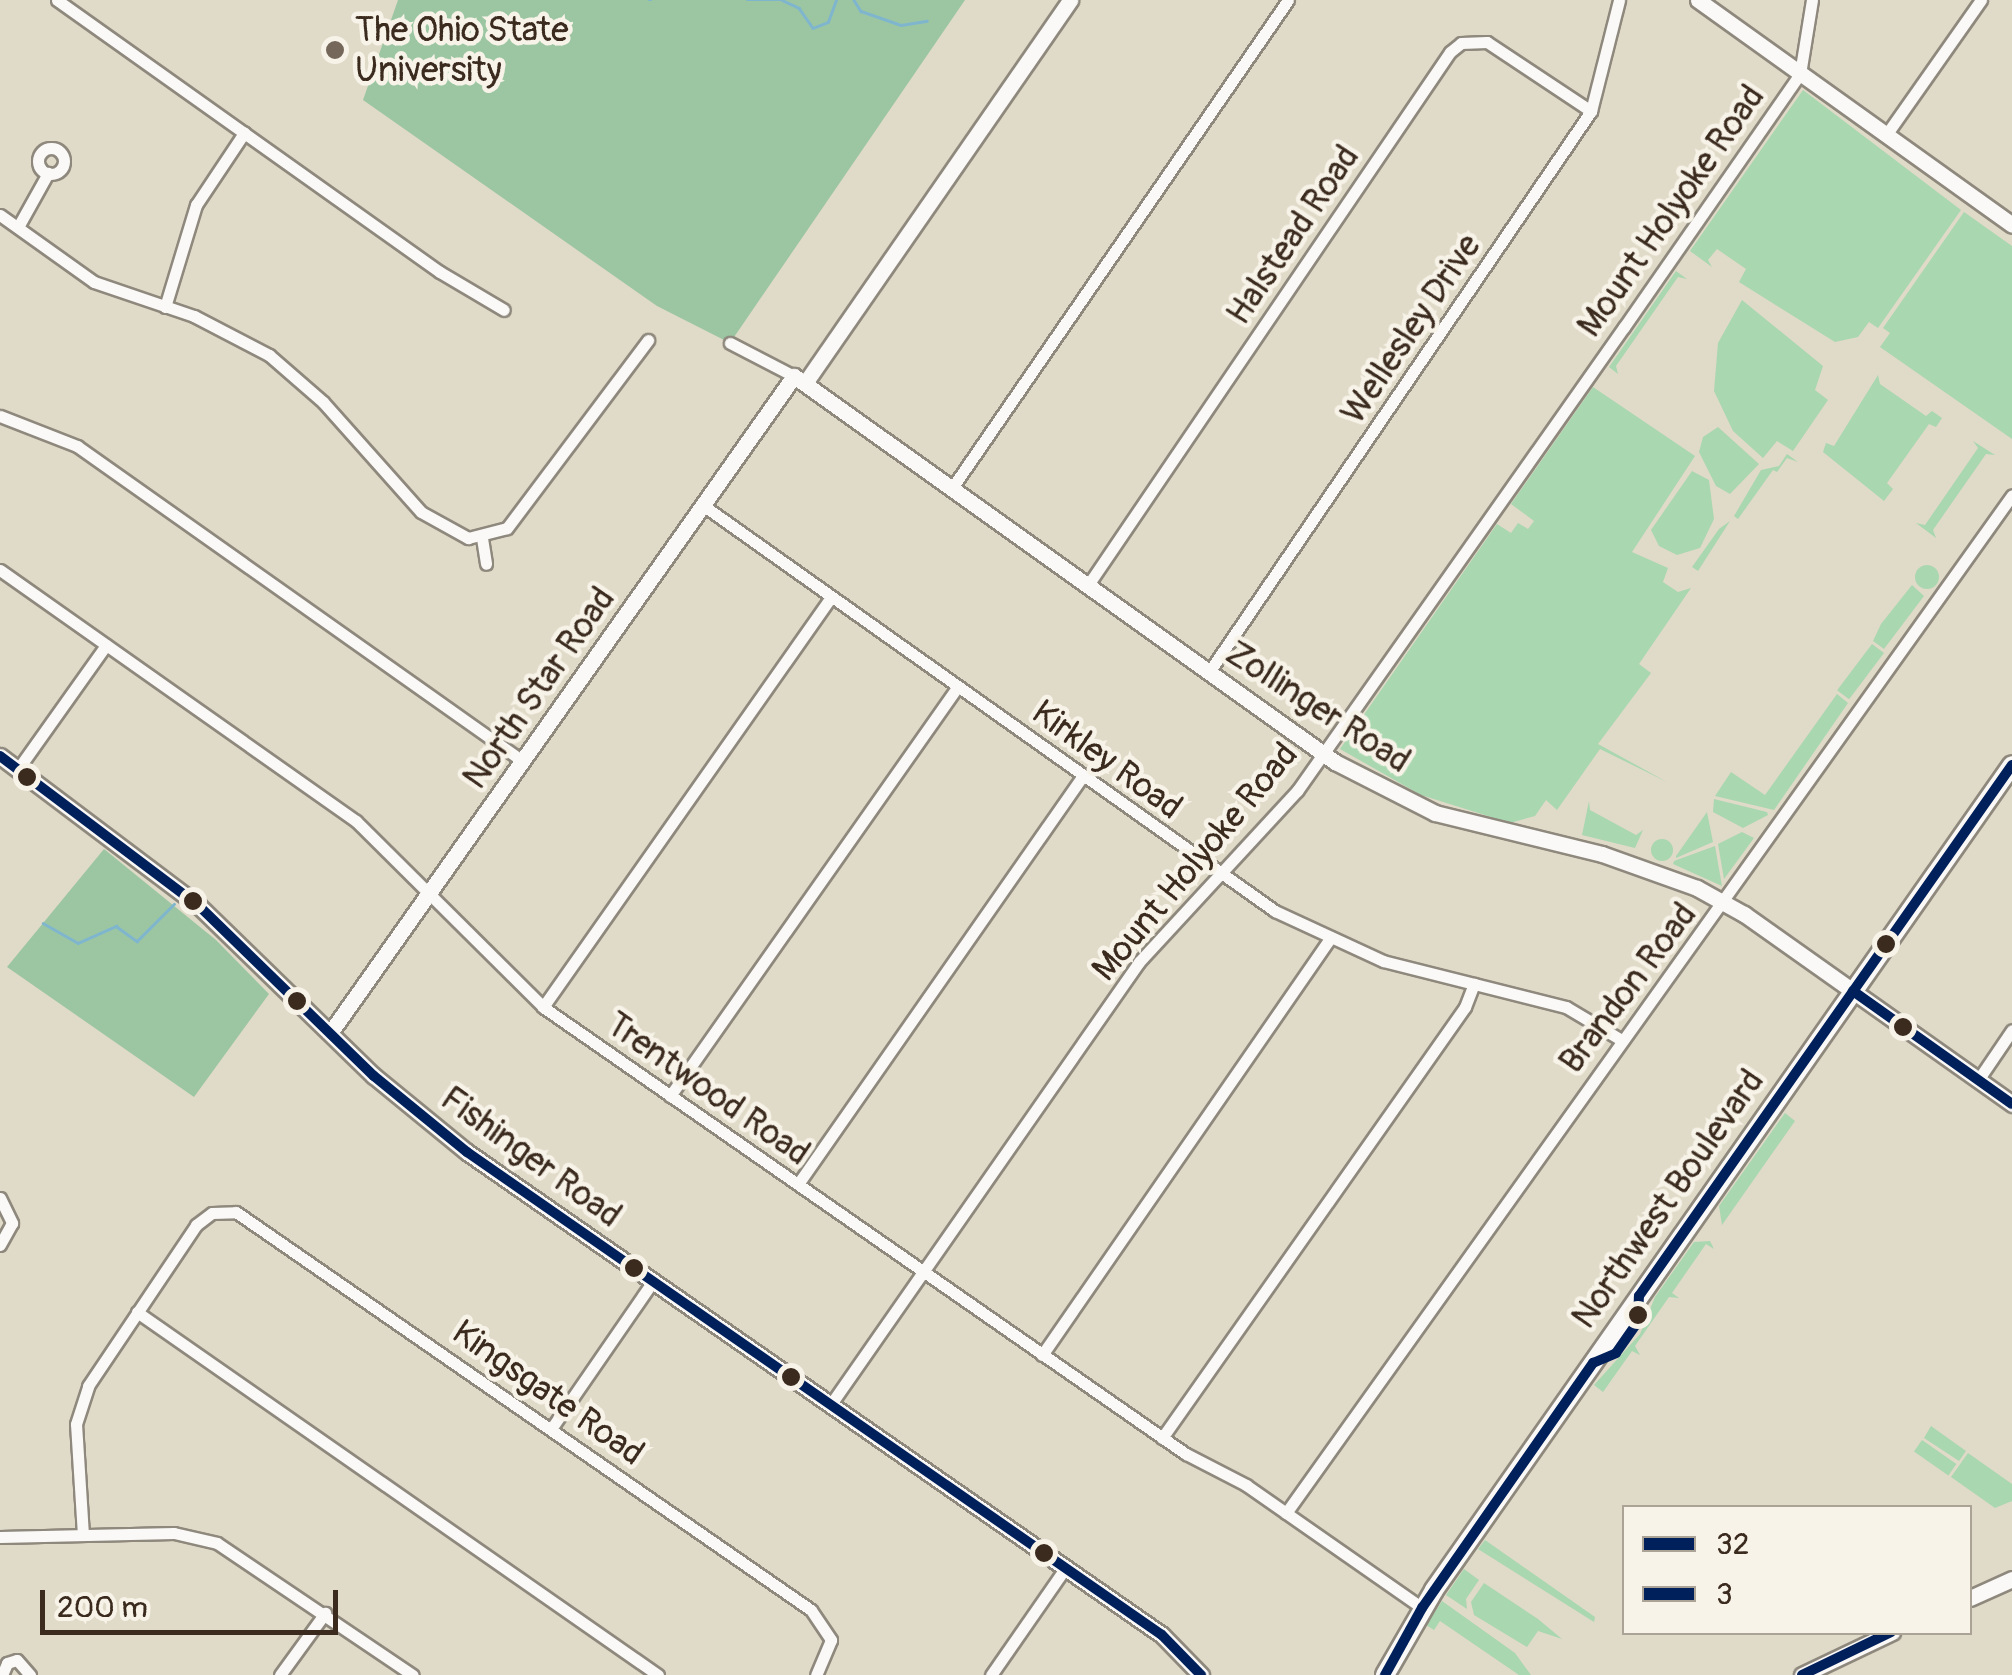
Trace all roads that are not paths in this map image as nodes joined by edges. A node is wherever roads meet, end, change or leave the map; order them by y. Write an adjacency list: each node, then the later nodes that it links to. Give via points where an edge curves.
1 (57, 0): 10 (street)
2 (1070, 0): 20 (street, North Star Road)
3 (1288, 0): 22 (street)
4 (1619, 0): 9 (street, Wellesley Drive)
5 (1698, 0): 8 (street)
6 (1812, 0): 8 (street, Mount Holyoke Road)
7 (1981, 0): 11 (street)
8 (1800, 74): 11 (street); 33 (street, Mount Holyoke Road)
9 (1591, 112): 28 (street, Halstead Road, via 1487,42 1474,40 1450,52); 31 (street, Wellesley Drive)
10 (244, 133): 16 (street, via 196,206); 17 (street)
11 (1886, 135): 14 (street)
12 (48, 173): 15 (street)
13 (0, 215): 15 (street)
14 (2012, 226)
15 (18, 227): 16 (street, via 94,282)
16 (165, 307): 25 (street, via 238,336 297,376 407,498 456,535)
17 (504, 310)
18 (648, 340): 25 (street, via 528,504 507,528)
19 (730, 343): 20 (street, Zollinger Road)
20 (799, 379): 22 (street, Zollinger Road); 24 (street, North Star Road)
21 (0, 416): 35 (street, via 77,446)
22 (952, 488): 28 (street, Zollinger Road)
23 (2012, 495): 41 (street, Brandon Road)
24 (704, 506): 29 (street, Kirkley Road); 35 (street, North Star Road)
25 (482, 538): 26 (street)
26 (486, 564)
27 (0, 570): 30 (street, Trentwood Road)
28 (1088, 584): 31 (street, Zollinger Road)
29 (831, 597): 32 (street, Kirkley Road); 45 (street)
30 (106, 645): 37 (street); 40 (street, Trentwood Road, via 356,822)
31 (1209, 672): 33 (street, Zollinger Road)
32 (957, 687): 38 (street, Kirkley Road); 50 (street)
33 (1324, 754): 39 (street, Mount Holyoke Road); 41 (street, Zollinger Road, via 1435,813 1602,854)
34 (0, 756): 37 (street, Fishinger Road)
35 (524, 762): 40 (street, North Star Road)
36 (2012, 765): 44 (main road, Northwest Boulevard)
37 (18, 769): 47 (street, Fishinger Road, via 198,905)
38 (1083, 776): 39 (street, Kirkley Road); 52 (street)
39 (1219, 874): 42 (street, Kirkley Road); 55 (street, Mount Holyoke Road, via 1140,962)
40 (430, 895): 45 (street, Trentwood Road); 47 (street, North Star Road)
41 (1726, 904): 44 (street, Zollinger Road); 48 (street, Brandon Road)
42 (1331, 937): 43 (street, Kirkley Road, via 1383,961); 58 (street)
43 (1474, 984): 48 (street, Kirkley Road, via 1566,1007); 61 (street, via 1465,1007)
44 (1853, 992): 49 (street, Zollinger Road); 68 (main road, Northwest Boulevard)
45 (543, 1007): 50 (street, Trentwood Road)
46 (2012, 1030): 49 (street)
47 (330, 1033): 56 (street, Fishinger Road, via 466,1152)
48 (1620, 1039): 62 (street, Brandon Road)
49 (1978, 1080): 51 (street, Zollinger Road)
50 (670, 1096): 52 (street, Trentwood Road)
51 (2012, 1104)
52 (798, 1184): 55 (street, Trentwood Road)
53 (0, 1198): 54 (street, via 12,1222)
54 (0, 1246)
55 (922, 1271): 58 (street, Trentwood Road); 59 (street, Mount Holyoke Road)
56 (654, 1281): 59 (street, Fishinger Road); 60 (street)
57 (137, 1312): 60 (street, Kingsgate Road, via 196,1225 219,1211 250,1220); 63 (street, via 95,1372 78,1412); 75 (street)
58 (1042, 1355): 61 (street, Trentwood Road)
59 (831, 1404): 65 (street, Fishinger Road)
60 (551, 1429): 76 (street, Kingsgate Road, via 811,1610 830,1640)
61 (1162, 1438): 62 (street, Trentwood Road)
62 (1286, 1512): 68 (street, Trentwood Road)
63 (83, 1534): 64 (street); 69 (street, via 196,1536 240,1555)
64 (0, 1537)
65 (1066, 1567): 77 (street); 78 (street, Fishinger Road, via 1162,1635)
66 (2012, 1579): 67 (street)
67 (1972, 1597)
68 (1422, 1608): 79 (main road, Northwest Boulevard)
69 (324, 1614): 73 (street); 74 (street)
70 (1886, 1635): 80 (street)
71 (2, 1675): 72 (street, via 17,1660)
72 (30, 1675)
73 (280, 1675)
74 (412, 1675)
75 (658, 1675)
76 (816, 1675)
77 (991, 1675)
78 (1202, 1675)
79 (1384, 1675)
80 (1802, 1675)

